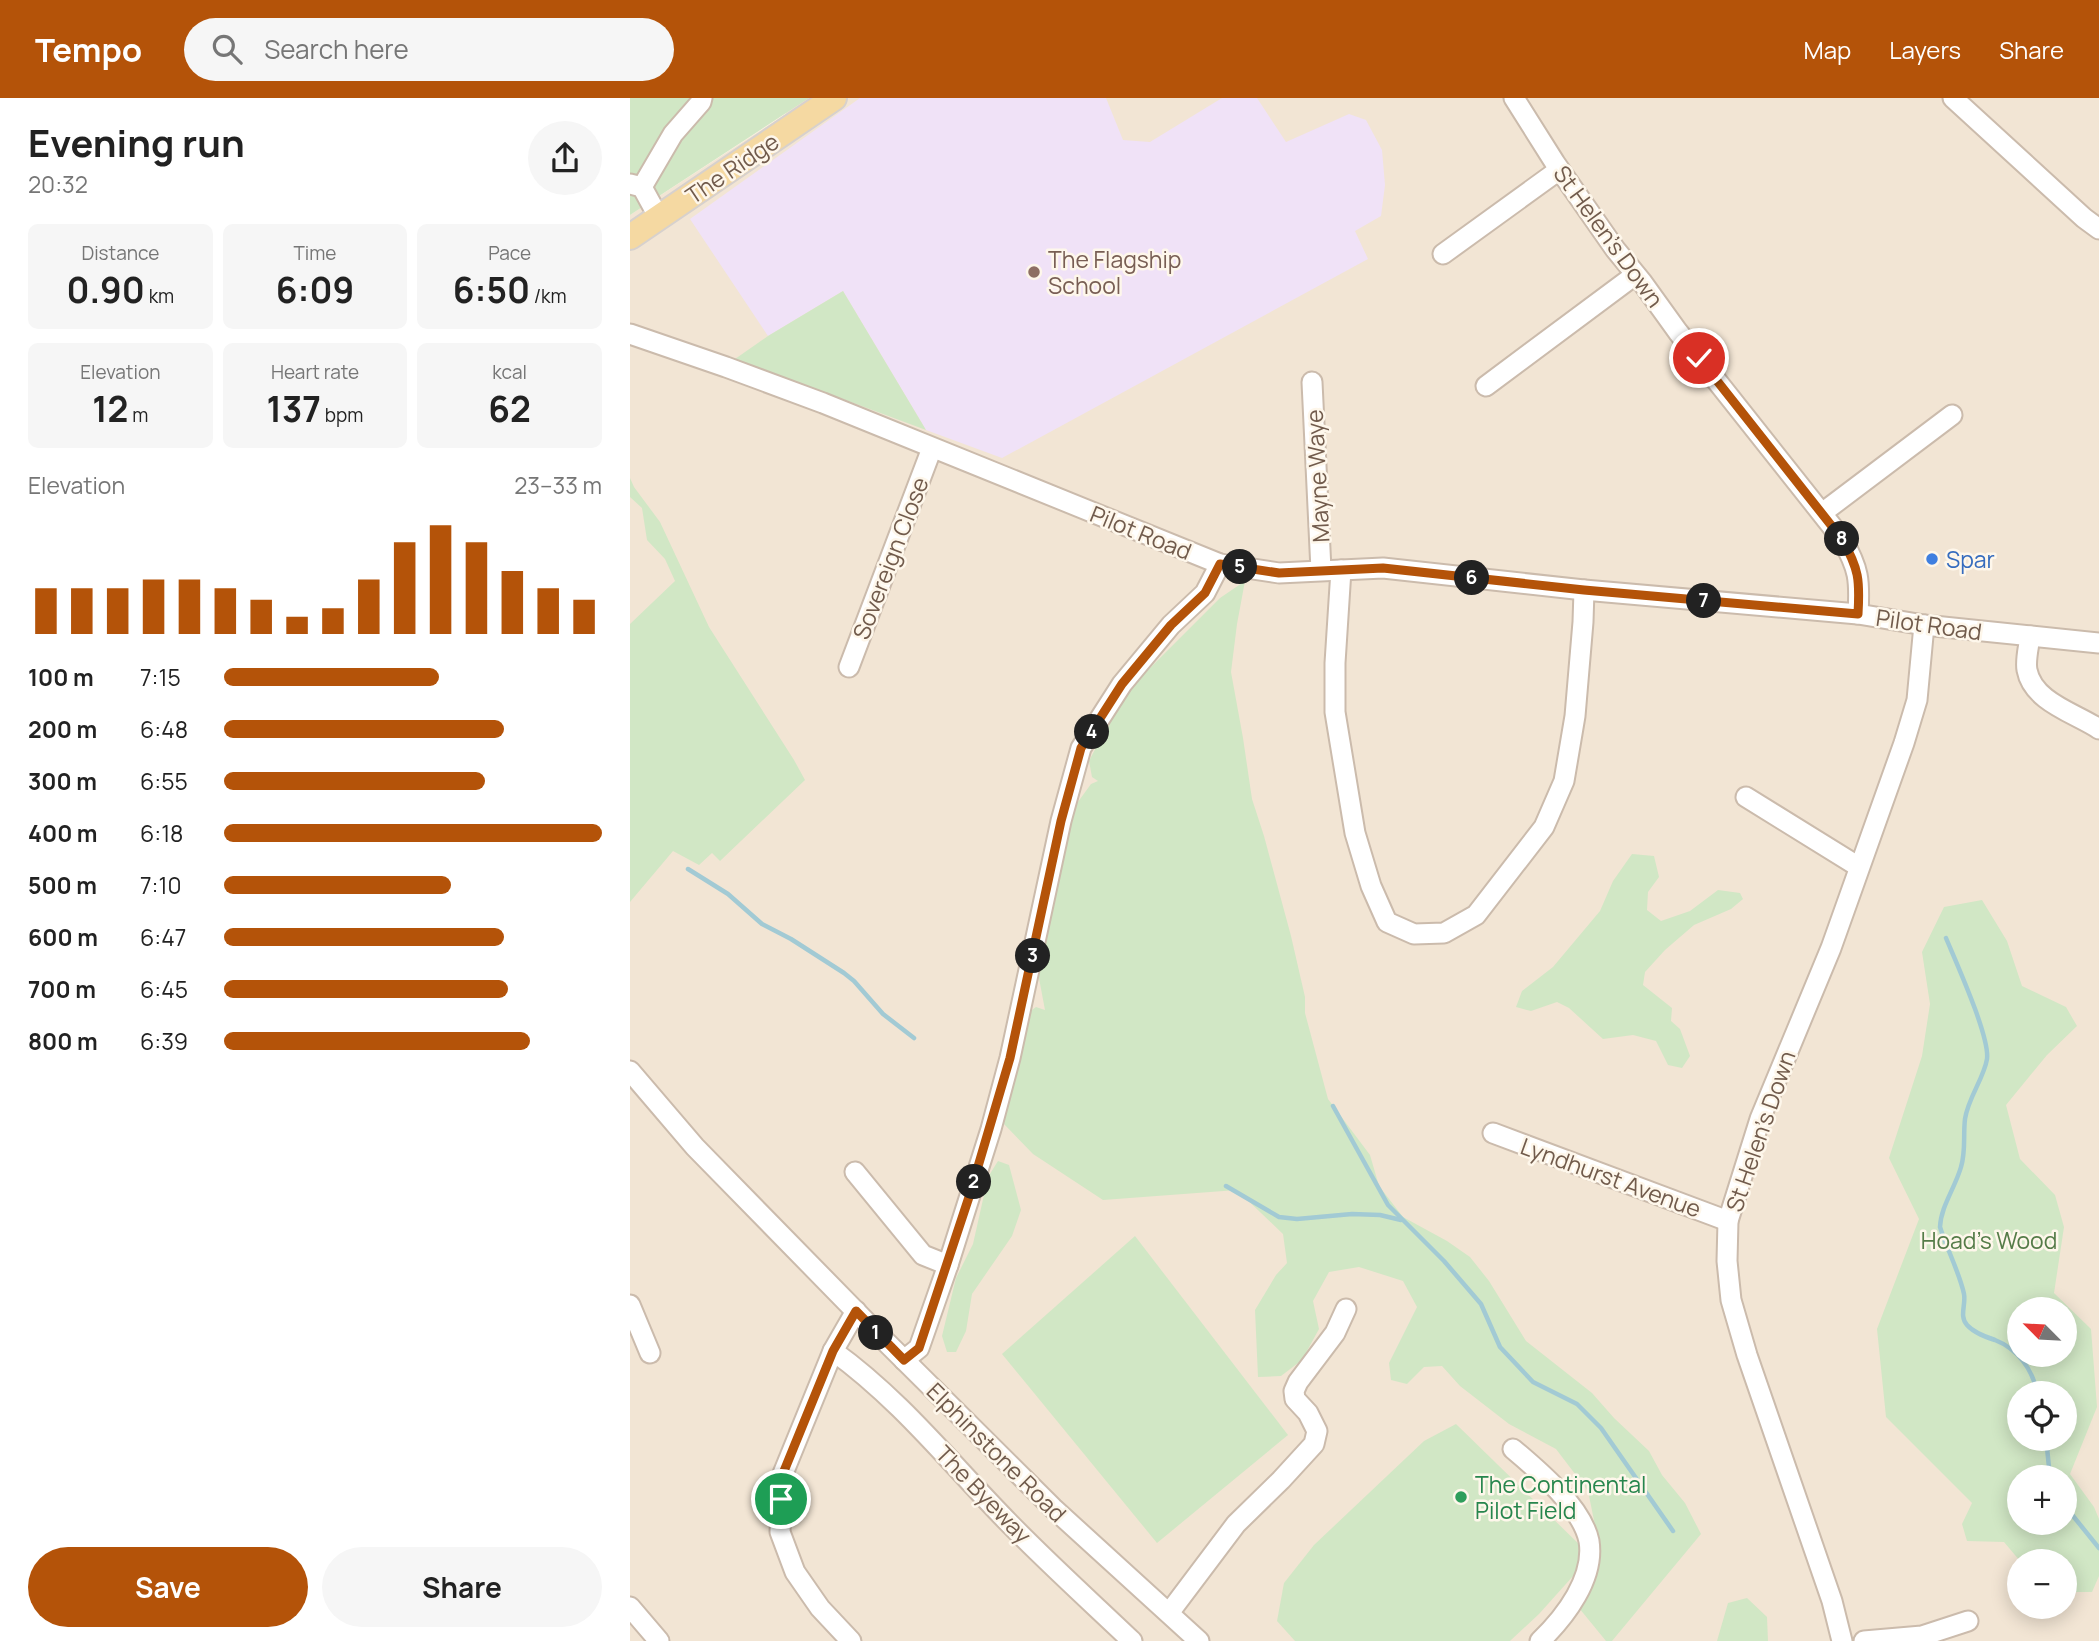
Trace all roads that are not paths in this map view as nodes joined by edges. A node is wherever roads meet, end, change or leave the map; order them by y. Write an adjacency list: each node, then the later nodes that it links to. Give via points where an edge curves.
1 (702, 98): 6 (street)
2 (834, 98): 7 (main road, The Ridge)
3 (1514, 98): 5 (street, St Helen's Down)
4 (1954, 98): 8 (street)
5 (1559, 170): 10 (street); 11 (street, St Helen's Down)
6 (636, 186): 7 (street)
7 (659, 218): 9 (main road, The Ridge)
8 (2099, 229)
9 (630, 237)
10 (1443, 254)
11 (1635, 275): 14 (street); 17 (street, St Helen's Down)
12 (630, 334): 16 (street, Pilot Road, via 823,403)
13 (1312, 382): 19 (street, Mayne Waye)
14 (1486, 386)
15 (1952, 415): 17 (street)
16 (932, 448): 18 (street, Pilot Road); 25 (street, Sovereign Close)
17 (1822, 513): 21 (street, St Helen's Down, via 1854,561 1860,583)
18 (1220, 564): 19 (street, Pilot Road, via 1279,573); 33 (street, via 1205,593 1171,625 1122,684 1081,748 1010,1058)
19 (1331, 570): 20 (street, Pilot Road, via 1383,568); 20 (street, Mayne Waye, via 1335,712 1354,833 1387,922 1414,934 1444,933 1476,915 1544,827 1564,781 1575,716)
20 (1584, 590): 21 (street, Pilot Road)
21 (1858, 614): 22 (street, Pilot Road)
22 (1924, 625): 23 (street, Pilot Road); 28 (street, St Helen's Down, via 1917,700)
23 (2029, 636): 24 (street, Pilot Road); 26 (street, via 2027,670 2036,688 2054,704)
24 (2099, 643)
25 (849, 667)
26 (2099, 729)
27 (1746, 797): 28 (street)
28 (1859, 867): 32 (street, St Helen's Down, via 1831,948 1760,1119)
29 (630, 1072): 36 (street, Elphinstone Road, via 695,1147)
30 (1493, 1133): 32 (street, Lyndhurst Avenue)
31 (855, 1172): 33 (street, via 923,1255)
32 (1728, 1221): 49 (street, St Helen's Down, via 1727,1261 1734,1311)
33 (948, 1265): 39 (street, via 919,1348)
34 (630, 1306): 38 (street)
35 (1346, 1309): 42 (street, via 1335,1333 1294,1391 1317,1431 1314,1444 1237,1524)
36 (856, 1311): 37 (street); 39 (street, Elphinstone Road)
37 (833, 1351): 45 (street, via 782,1476 780,1532 795,1572); 46 (street, The Byeway, via 919,1426 1009,1523)
38 (650, 1353)
39 (904, 1360): 42 (street, Elphinstone Road, via 1054,1508)
40 (1513, 1449): 48 (street, via 1560,1493 1589,1541 1589,1558 1578,1591)
41 (630, 1607): 44 (street)
42 (1170, 1613): 47 (street, Elphinstone Road)
43 (1968, 1621): 50 (street, via 1922,1636)
44 (659, 1641)
45 (851, 1641)
46 (1132, 1641)
47 (1199, 1641)
48 (1540, 1641)
49 (1842, 1641)
50 (1864, 1641)

